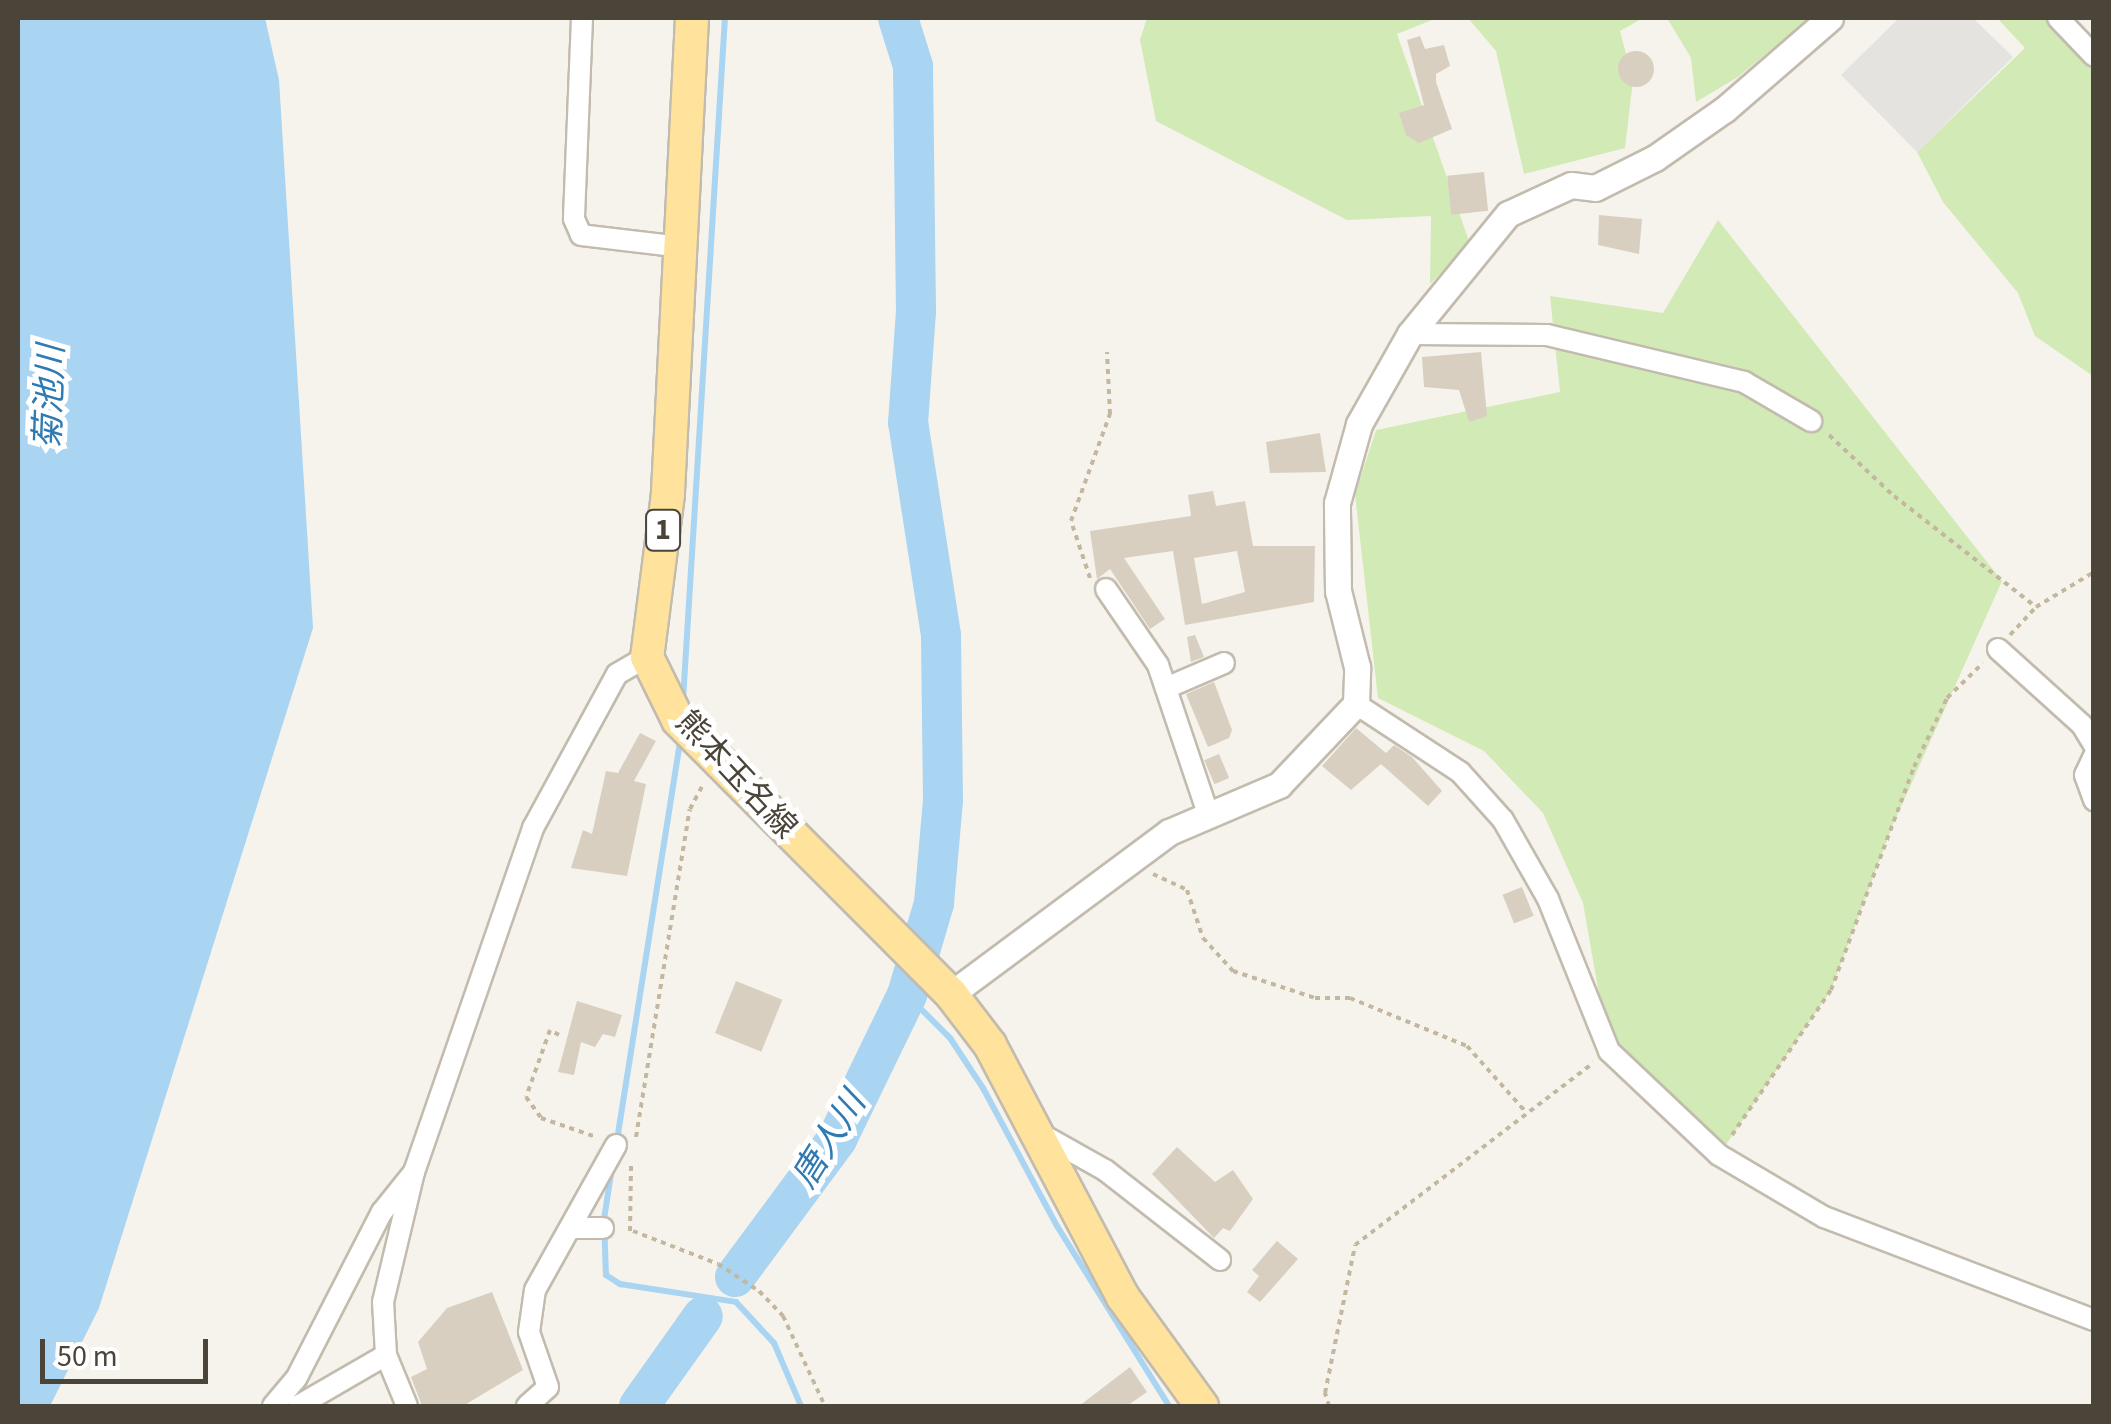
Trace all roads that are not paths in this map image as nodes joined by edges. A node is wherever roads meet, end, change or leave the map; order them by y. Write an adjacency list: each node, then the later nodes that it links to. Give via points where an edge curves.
1 (582, 18): 6 (street, via 574,219 581,235)
2 (692, 18): 6 (main road, 1)
3 (1830, 18): 7 (street, via 1725,109 1655,158 1595,188 1571,185 1508,214)
4 (2058, 18): 5 (street)
5 (2094, 56)
6 (680, 248): 11 (main road, 1, via 668,494)
7 (1410, 334): 8 (street, via 1547,335 1744,382); 14 (street, via 1358,424 1337,503 1338,590 1357,668)
8 (1811, 420)
9 (1106, 589): 13 (street)
10 (1998, 648): 15 (street, via 2082,725)
11 (646, 656): 19 (main road, 熊本玉名線, via 678,720); 22 (street, via 617,674 533,828)
12 (1224, 663): 13 (street)
13 (1166, 688): 18 (street)
14 (1356, 704): 18 (street, via 1279,785); 26 (street, via 1460,772 1503,820 1548,899 1610,1051 1719,1154 1824,1217)
15 (2094, 745)
16 (2094, 756): 17 (street, via 2085,775)
17 (2094, 800)
18 (1207, 811): 19 (street)
19 (945, 988): 20 (main road, 熊本玉名線, via 990,1045)
20 (1037, 1132): 25 (street, via 1105,1170); 32 (main road, 熊本玉名線, via 1123,1298)
21 (616, 1144): 23 (street)
22 (414, 1172): 27 (street, via 384,1302); 28 (street, via 382,1212 296,1379)
23 (573, 1228): 24 (street); 31 (street, via 535,1290 529,1332 548,1387)
24 (603, 1228)
25 (1220, 1260)
26 (2094, 1320)
27 (386, 1355): 29 (street); 30 (street)
28 (273, 1406)
29 (298, 1406)
30 (407, 1406)
31 (527, 1406)
32 (1202, 1406)

